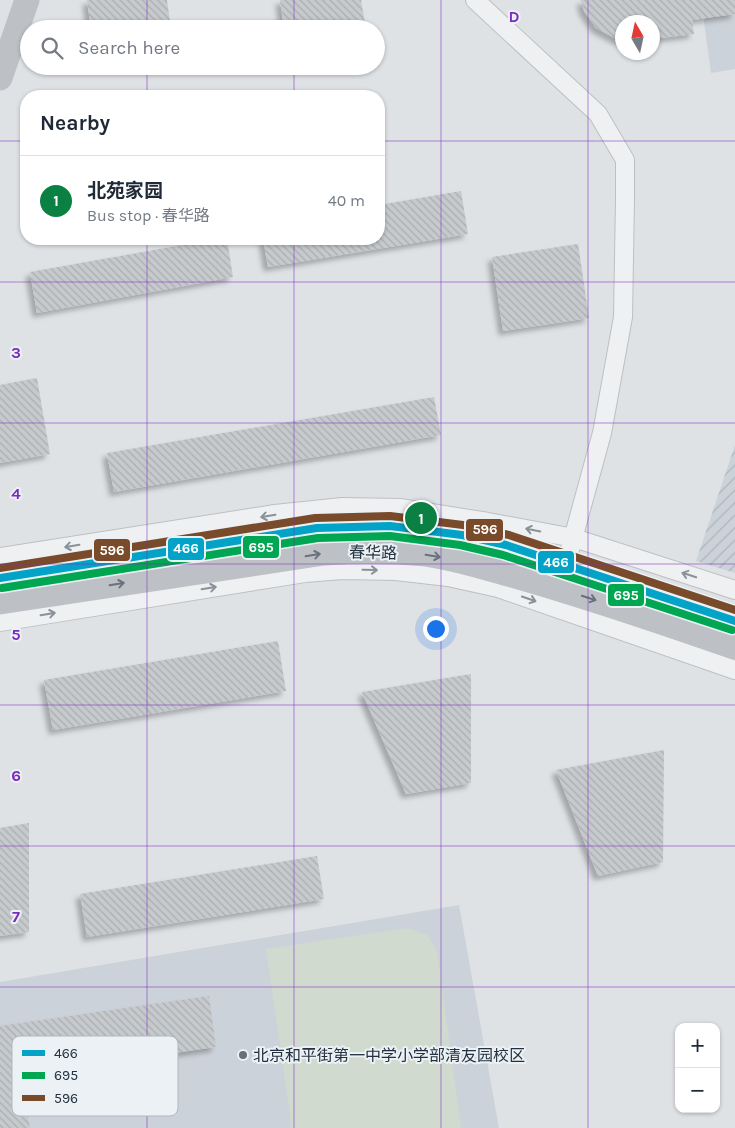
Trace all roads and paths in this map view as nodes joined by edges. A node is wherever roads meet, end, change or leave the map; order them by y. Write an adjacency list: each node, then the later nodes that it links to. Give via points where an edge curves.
1 (28, 0): 3 (street)
2 (475, 0): 6 (street, via 598,114 625,160 623,317 602,433)
3 (21, 20)
4 (20, 22): 5 (street)
5 (0, 78)
6 (574, 538): 7 (street, one-way to 7, via 400,508 342,507 275,514); 8 (street); 10 (street, one-way to 6)
7 (0, 558)
8 (566, 564): 9 (street, 春华路, via 462,535 390,526 339,526); 12 (street, 春华路)
9 (0, 578)
10 (735, 590)
11 (0, 602): 14 (street, 春华路, one-way to 14, via 324,553 400,552 457,560 532,581)
12 (735, 621)
13 (0, 622): 15 (street, one-way to 15, via 306,573 396,571 448,577 498,588)
14 (735, 647)
15 (735, 670)

